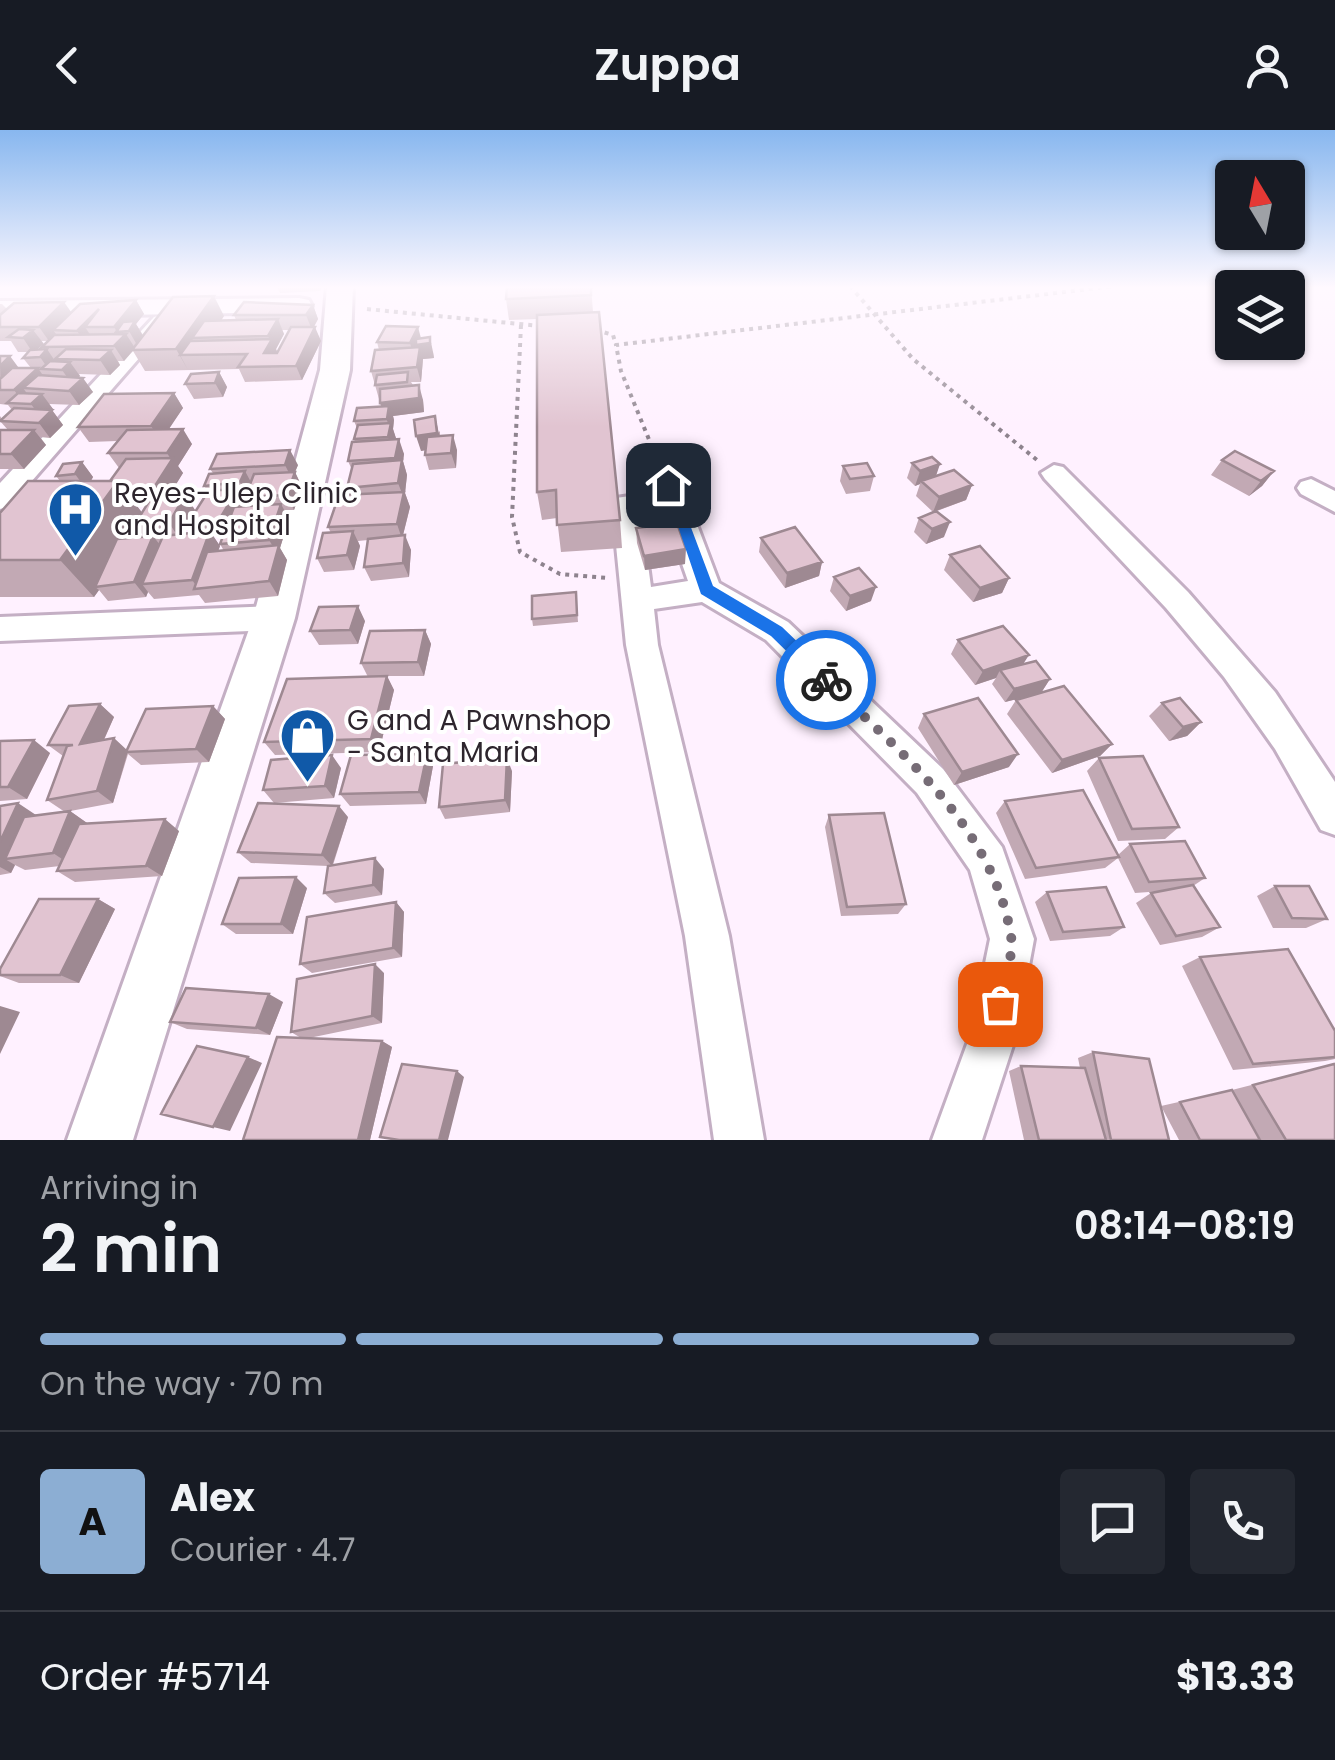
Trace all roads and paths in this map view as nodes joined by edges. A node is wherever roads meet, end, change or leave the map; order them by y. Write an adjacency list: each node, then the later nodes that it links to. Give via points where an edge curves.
1 (150, 333): 10 (street)
2 (330, 333): 13 (main road, via 313,468)
3 (521, 333): 11 (path, via 512,517 520,552 560,574)
4 (606, 333): 7 (path)
5 (715, 333): 7 (path)
6 (890, 333): 8 (path, via 972,414)
7 (616, 345): 9 (path)
8 (1054, 474): 15 (street, via 1136,554 1258,698)
9 (670, 492): 11 (street, via 626,506); 12 (street)
10 (0, 500)
11 (636, 588): 12 (street); 17 (street, via 642,645 707,936)
12 (706, 590): 18 (street, via 776,631 930,781 988,860 1012,939 993,1036)
13 (274, 618): 14 (street); 16 (main road)
14 (0, 629)
15 (1335, 818)
16 (100, 1140)
17 (739, 1140)
18 (957, 1140)

